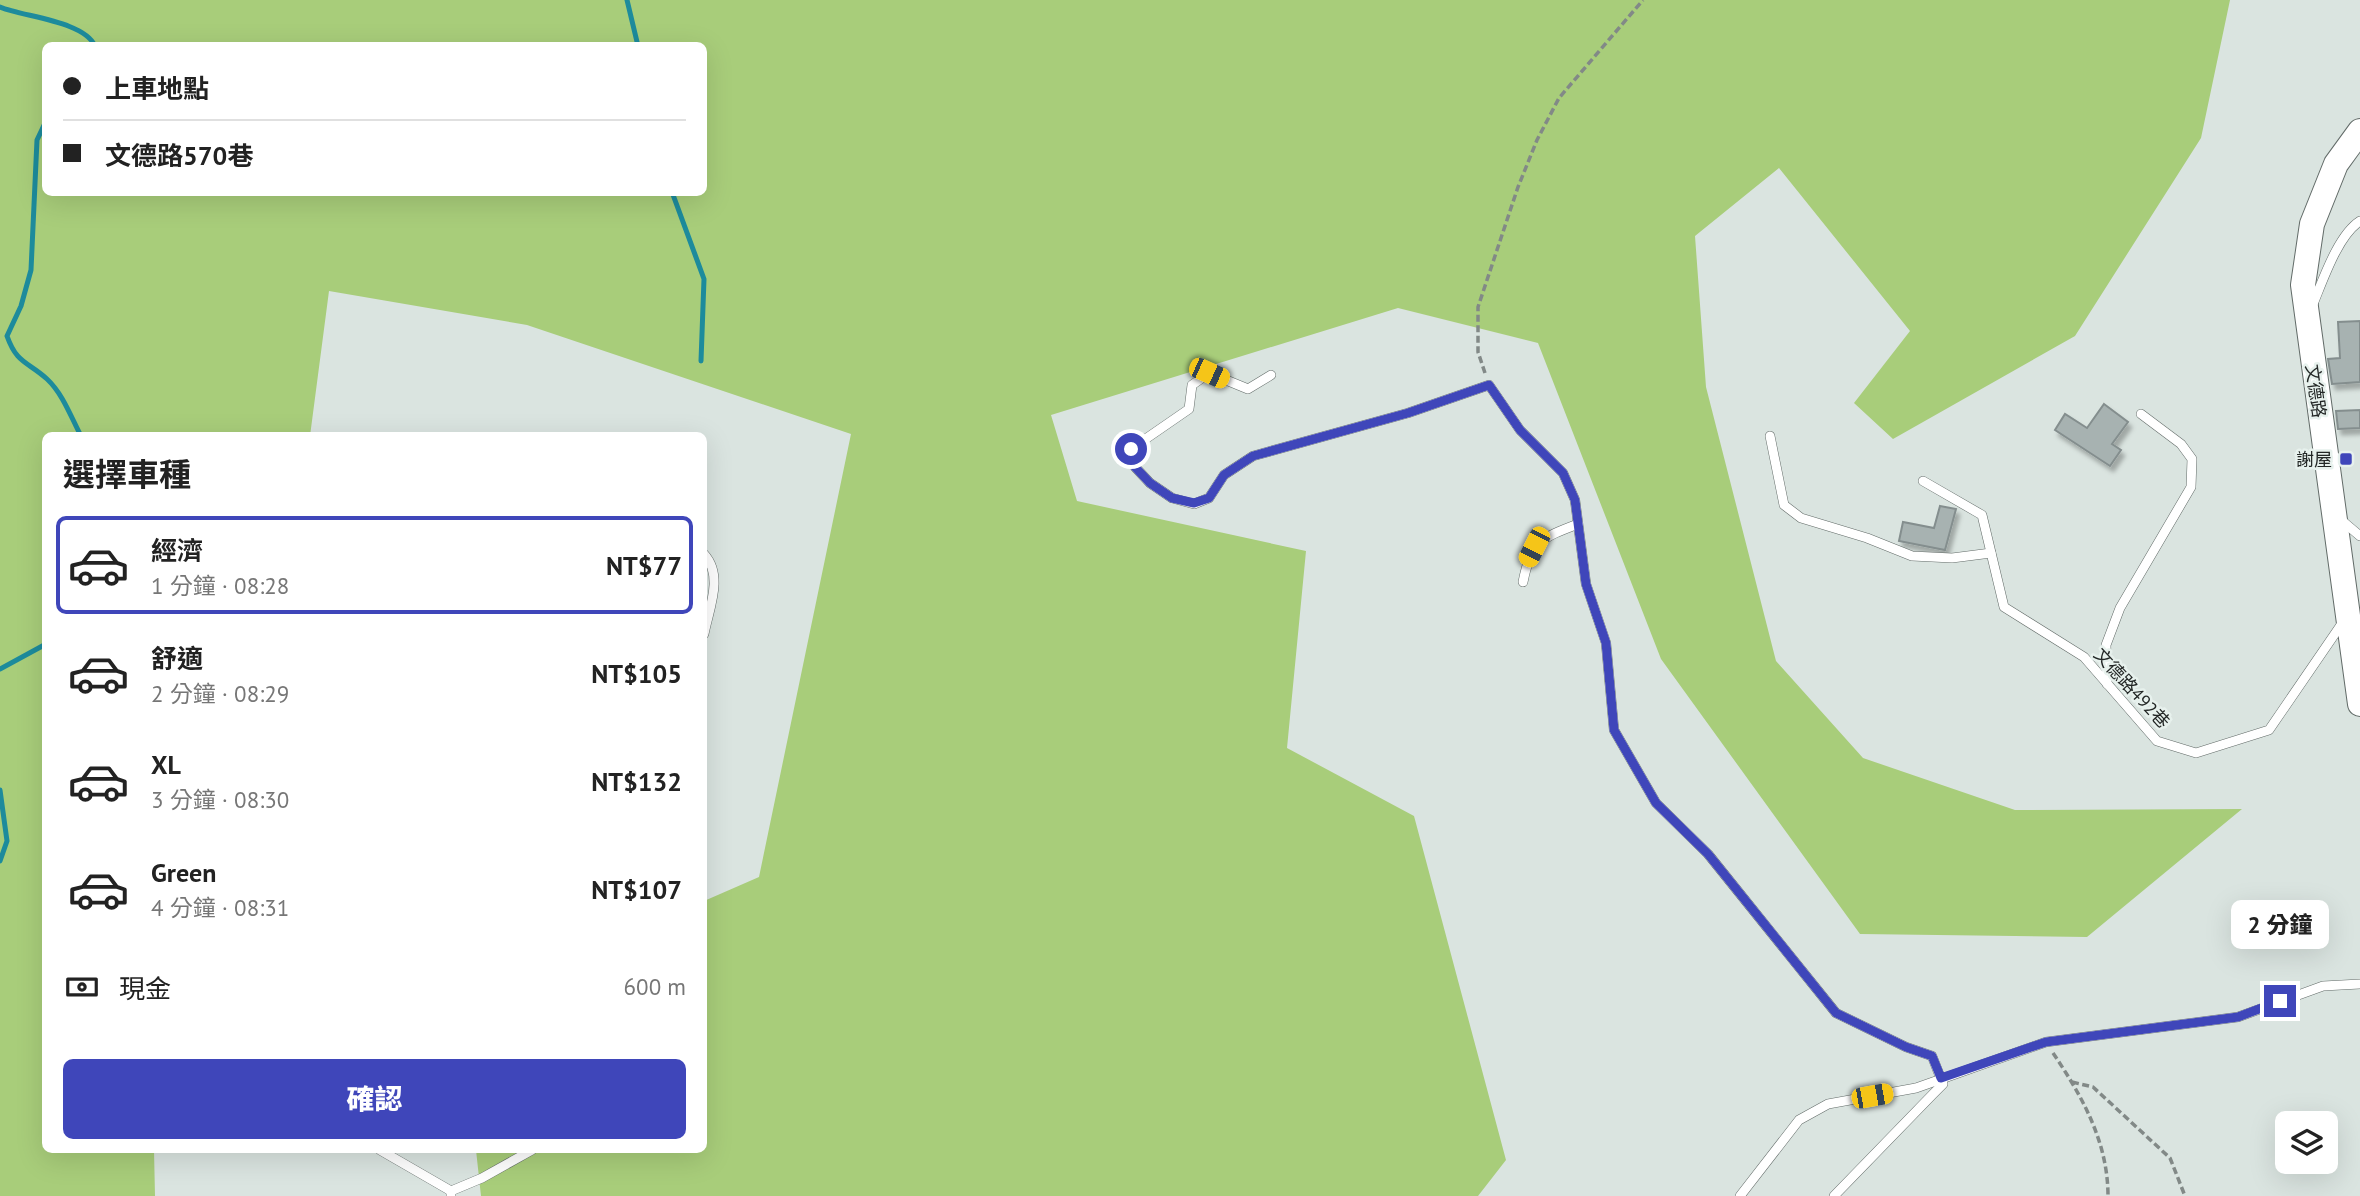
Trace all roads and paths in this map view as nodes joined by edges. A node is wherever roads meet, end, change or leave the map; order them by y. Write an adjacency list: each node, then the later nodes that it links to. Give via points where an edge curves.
1 (1643, 0): 6 (path, via 1559,97 1518,187 1478,307 1478,352)
2 (2360, 131): 4 (main road, 文德路, via 2336,164 2312,224 2303,285)
3 (2360, 221): 4 (lane, via 2352,226 2331,262)
4 (2307, 318): 10 (main road, 文德路)
5 (1271, 375): 6 (lane, via 1248,389 1209,373 1192,385 1189,409 1131,449 1135,467 1172,498 1194,503 1209,498 1224,475 1253,456)
6 (1489, 385): 11 (lane, via 1520,430 1563,473 1575,500)
7 (2141, 414): 18 (lane, via 2181,444 2192,459 2191,487 2120,608 2106,645)
8 (1770, 436): 13 (lane, via 1784,505 1801,518 1912,556 1952,558)
9 (1923, 481): 13 (lane, 文德路492巷, via 1982,515)
10 (2333, 513): 12 (lane); 16 (main road, 文德路)
11 (1578, 524): 15 (lane, via 1534,547); 22 (lane, via 1586,584 1606,643 1614,730 1656,803 1708,854 1836,1013 1932,1056)
12 (2360, 536)
13 (1991, 553): 18 (lane, 文德路492巷, via 2004,607 2084,657)
14 (707, 557): 17 (lane, via 715,582)
15 (1523, 582)
16 (2347, 615): 18 (lane, 文德路492巷, via 2269,730 2196,753 2157,741); 19 (main road, 文德路)
17 (707, 620)
18 (2107, 684)
19 (2360, 704)
20 (2360, 984): 21 (lane, via 2323,986 2238,1017)
21 (2046, 1042): 22 (lane); 23 (path)
22 (1941, 1078): 27 (lane, via 1916,1088 1828,1104 1799,1121); 28 (lane, via 1942,1084 1933,1094)
23 (2072, 1082): 29 (path, via 2094,1122 2108,1176); 30 (path, via 2093,1087 2170,1158)
24 (385, 1153): 26 (lane)
25 (527, 1153): 26 (lane)
26 (451, 1193)
27 (1740, 1196)
28 (1834, 1196)
29 (2108, 1196)
30 (2185, 1196)

